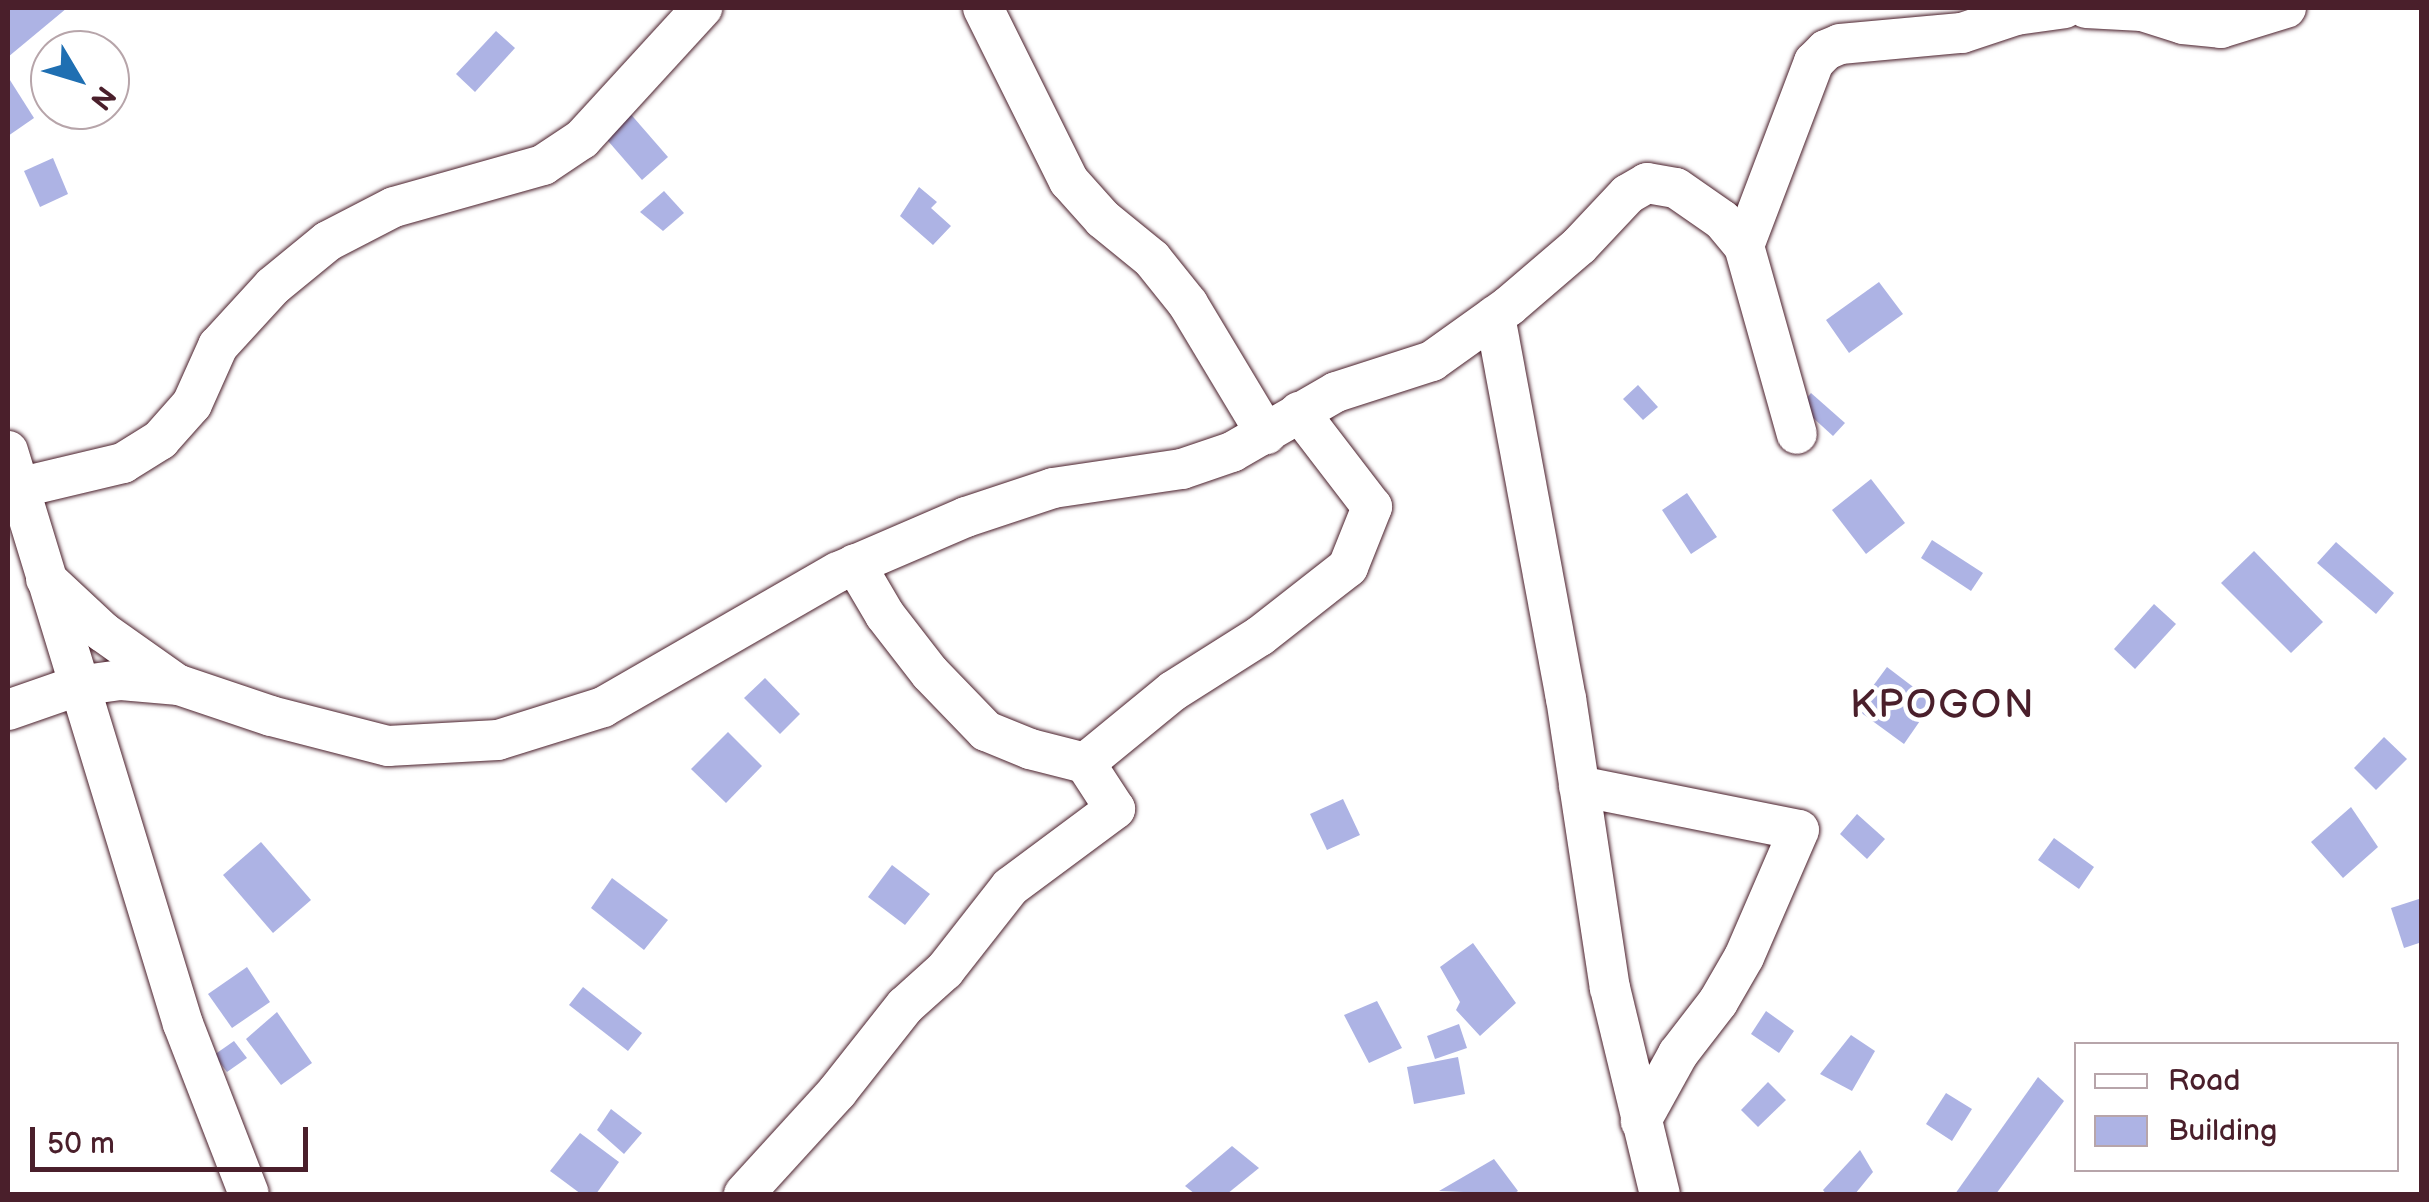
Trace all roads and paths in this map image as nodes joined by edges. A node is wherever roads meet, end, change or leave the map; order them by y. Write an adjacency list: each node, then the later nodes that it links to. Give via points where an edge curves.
1 (702, 8): 10 (street, via 582,139 543,165 394,207 328,241 273,286 218,346 192,404 160,440 123,462)
2 (983, 8): 8 (street, via 1069,182 1152,258)
3 (2064, 8): 6 (street, via 1962,32 1826,50 1814,62)
4 (2086, 8): 5 (street, via 2142,11 2221,28)
5 (2286, 8)
6 (1744, 246): 7 (street, via 1722,220 1676,188 1647,184); 9 (street)
7 (1495, 316): 8 (street, via 1432,361 1336,392); 17 (street)
8 (1283, 423): 11 (street, via 1232,452 1182,469 1052,488); 16 (street, via 1372,507 1348,567 1260,636 1172,691)
9 (1797, 434)
10 (13, 470): 12 (street)
11 (855, 564): 14 (street, via 603,707 498,740 388,746); 16 (street, via 885,615 986,731)
12 (44, 577): 13 (street); 14 (street, via 103,632)
13 (77, 686): 14 (street, via 121,680); 15 (street); 19 (street, via 183,1024)
14 (178, 686)
15 (8, 710)
16 (1086, 762): 20 (street, via 1115,809 1010,888)
17 (1579, 786): 18 (street, via 1610,988); 18 (street, via 1799,830 1744,957)
18 (1641, 1121): 21 (street)
19 (249, 1194)
20 (744, 1194)
21 (1660, 1194)

